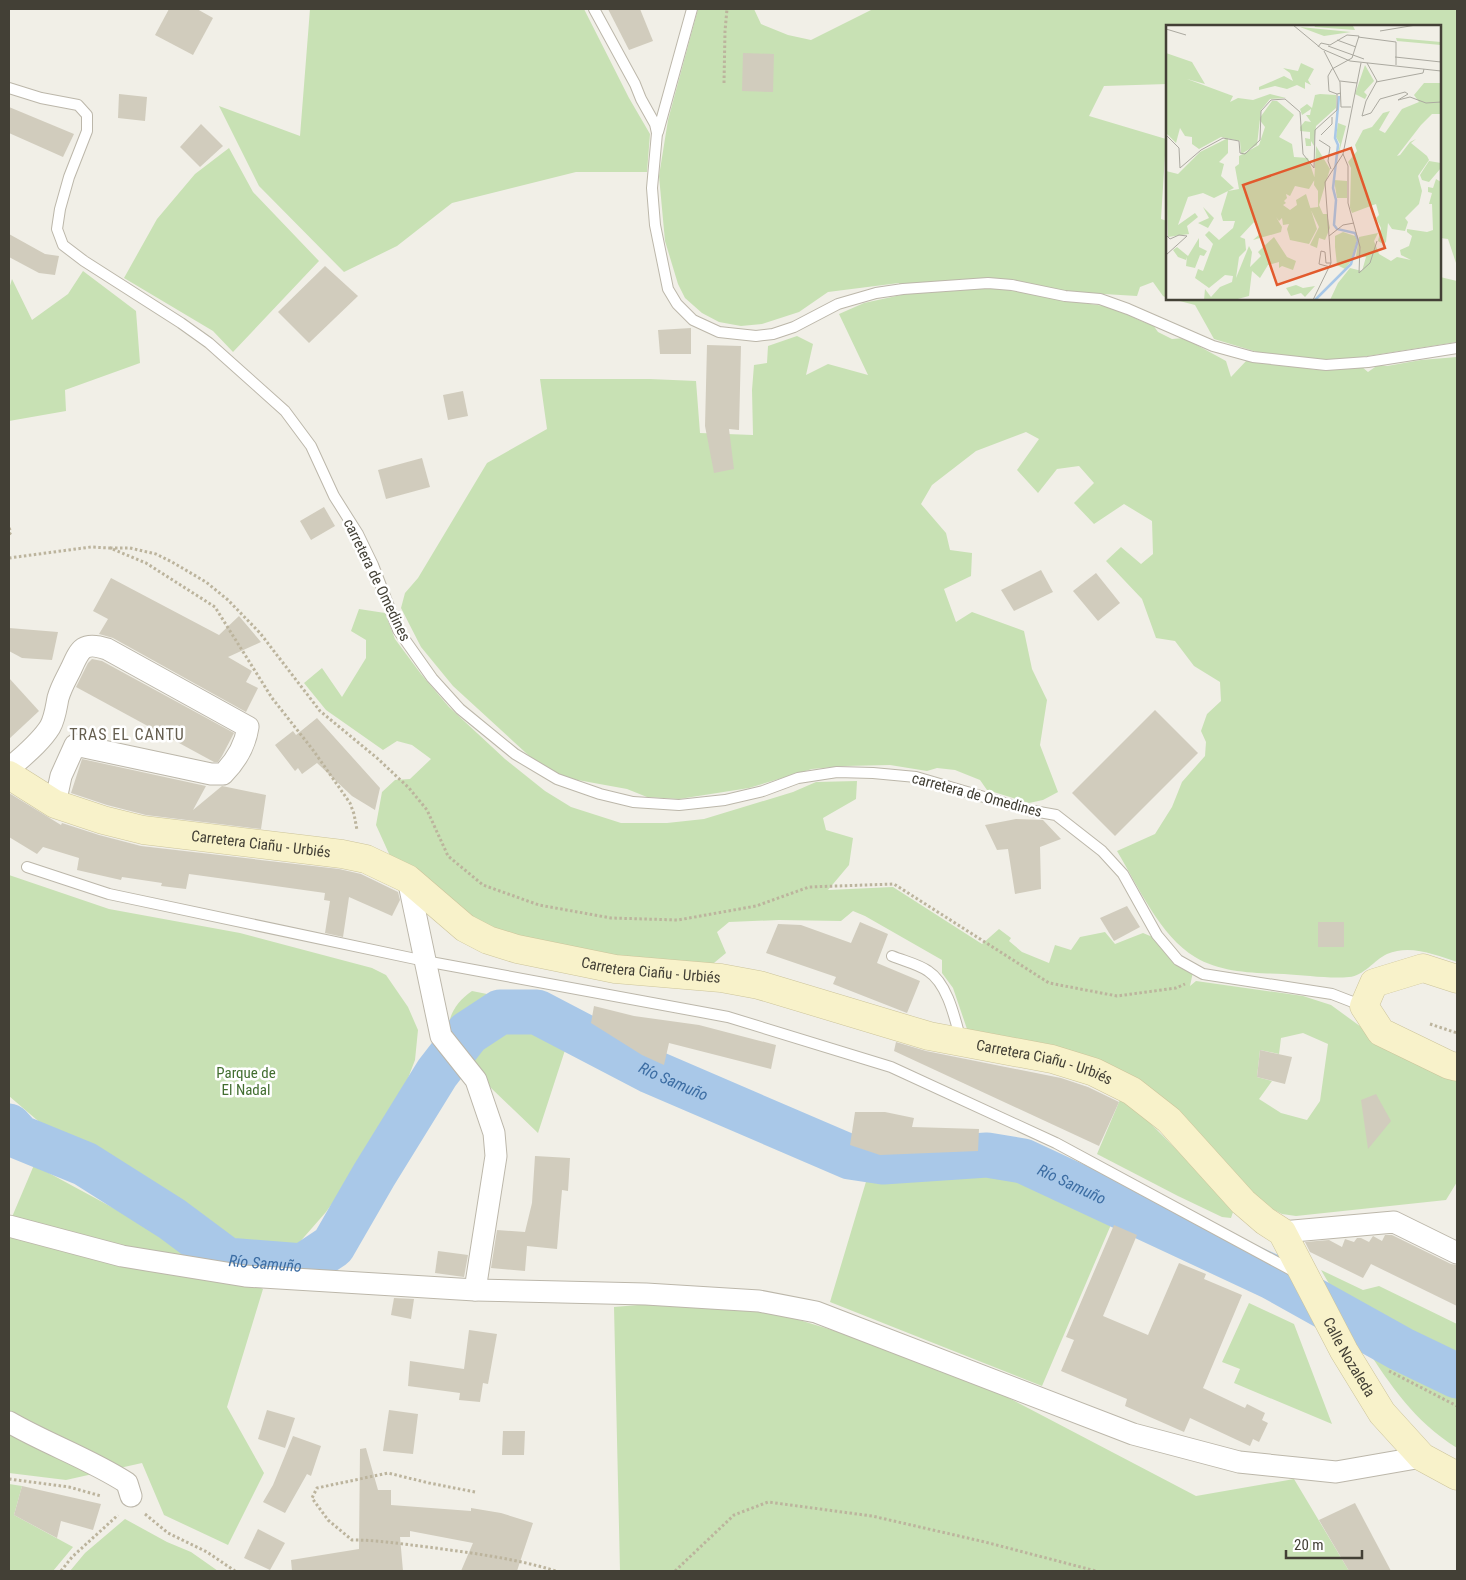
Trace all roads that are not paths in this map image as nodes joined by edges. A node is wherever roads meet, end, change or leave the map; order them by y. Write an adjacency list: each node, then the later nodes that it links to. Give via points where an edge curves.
1 (594, 9): 4 (lane)
2 (692, 9): 4 (lane)
3 (9, 88): 14 (lane, carretera de Omedines, via 78,105 87,115 87,131 60,209 57,229 63,245 209,343 285,411 311,446 334,496 358,534 398,630 432,678 460,709 515,754 557,779 633,802 679,805 725,800 798,778 837,772 873,772 916,777 1028,810 1056,815 1102,851 1123,874 1157,935 1178,960 1203,974 1332,994)
4 (657, 133): 5 (lane, via 652,188 666,282 677,304 693,320 719,332 748,336 773,334 838,304 876,293 988,283 1100,299 1212,346 1253,357 1326,365)
5 (1457, 348)
6 (9, 769): 8 (street, via 50,726 77,653 95,645 248,727 241,752 223,774 75,745 61,776)
7 (9, 775): 8 (street, Carretera Ciañu - Urbiés)
8 (55, 804): 10 (street, Carretera Ciañu - Urbiés, via 143,830 333,853 366,860)
9 (27, 867): 12 (lane, via 109,894)
10 (408, 879): 12 (street); 15 (street, Carretera Ciañu - Urbiés, via 465,928 510,947 614,969 721,978 759,985 929,1036)
11 (892, 956): 15 (lane, via 929,971 937,980 951,1003)
12 (425, 961): 20 (lane, via 728,1016 892,1067 1056,1143); 21 (street, via 441,1036 476,1080 494,1133 496,1156)
13 (1457, 980): 14 (street, via 1423,968 1374,983)
14 (1364, 1006): 16 (street, via 1381,1032)
15 (962, 1042): 18 (street, Carretera Ciañu - Urbiés, via 1052,1059 1094,1072 1132,1091 1169,1120 1243,1202)
16 (1457, 1067)
17 (9, 1226): 21 (street, via 122,1256 245,1276)
18 (1274, 1226): 19 (street, via 1394,1222); 20 (street, Calle Nozaleda)
19 (1457, 1253)
20 (1307, 1278): 23 (street, Calle Nozaleda, via 1382,1413)
21 (475, 1290): 23 (street, via 646,1294 759,1301 816,1312 1133,1434 1239,1462 1336,1472)
22 (9, 1422): 25 (street, via 110,1472 127,1483)
23 (1422, 1457): 24 (street, Calle Nozaleda)
24 (1457, 1476)
25 (131, 1496)

